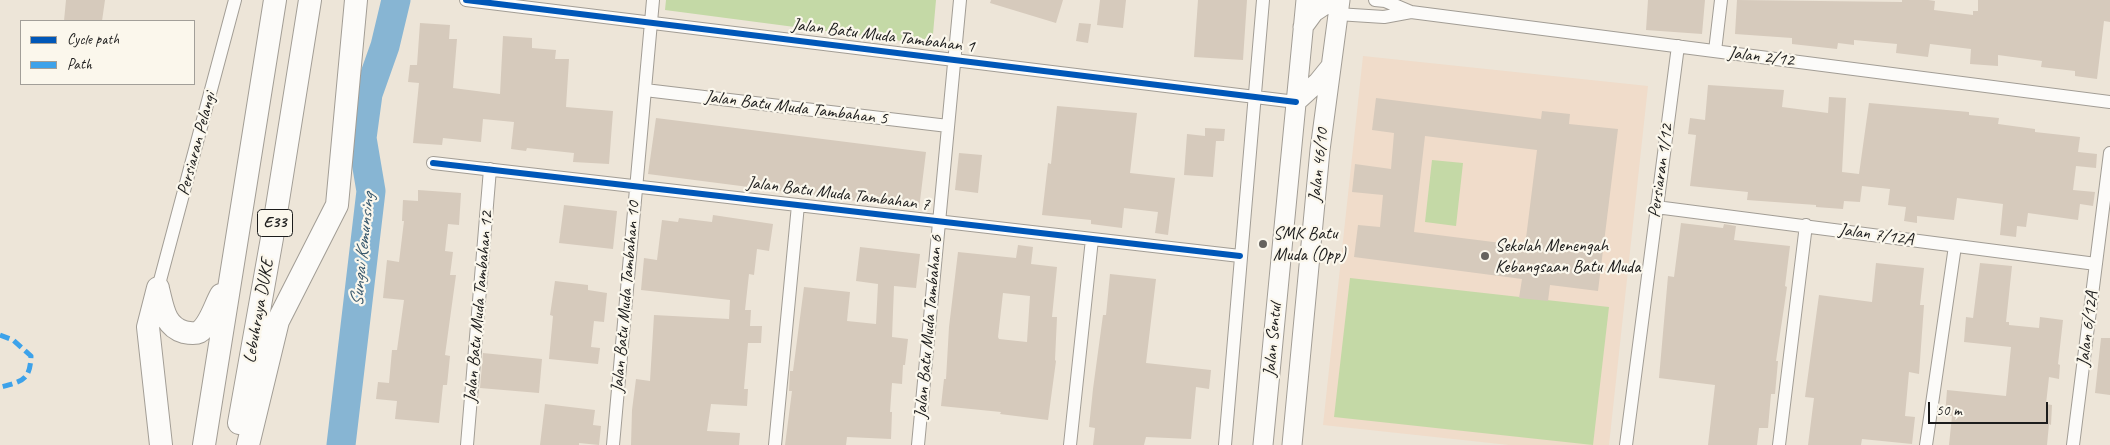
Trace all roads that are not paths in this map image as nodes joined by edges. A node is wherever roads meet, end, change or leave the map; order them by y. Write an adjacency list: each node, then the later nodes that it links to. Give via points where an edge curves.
1 (235, 0): 40 (street, Persiaran Pelangi)
2 (275, 0): 39 (highway, Lebuhraya DUKE / E33)
3 (310, 0): 44 (highway, Lebuhraya DUKE / E33)
4 (356, 0): 45 (highway, via 336,205 278,321)
5 (466, 0): 14 (street, Jalan Batu Muda Tambahan 1)
6 (653, 0): 14 (street, Jalan Batu Muda Tambahan 10)
7 (960, 0): 18 (street, Jalan Batu Muda Tambahan 6)
8 (1263, 0): 21 (street)
9 (1306, 0): 15 (main road)
10 (1375, 0): 13 (street, Jalan 2/12)
11 (1721, 0): 17 (street)
12 (1332, 3): 13 (street, Jalan 2/12, via 1384,17); 15 (main road, via 1314,12); 19 (main road, Jalan 46/10)
13 (1411, 12): 16 (street, Jalan 2/12)
14 (651, 23): 18 (street, Jalan Batu Muda Tambahan 1); 20 (street, Jalan Batu Muda Tambahan 10)
15 (1303, 27): 22 (main road, Jalan 46/10)
16 (1678, 46): 17 (street, Jalan 2/12); 31 (street, Persiaran 1/12)
17 (1715, 51): 23 (street, Jalan 2/12)
18 (954, 60): 21 (street, Jalan Batu Muda Tambahan 1); 24 (street, Jalan Batu Muda Tambahan 6)
19 (1331, 66): 22 (main road); 25 (main road, Jalan 46/10)
20 (645, 90): 24 (street, Jalan Batu Muda Tambahan 5); 29 (street, Jalan Batu Muda Tambahan 10)
21 (1254, 97): 22 (street, Jalan Batu Muda Tambahan 1); 37 (street)
22 (1296, 102): 25 (main road); 34 (main road, Jalan 46/10)
23 (2110, 102)
24 (948, 126): 32 (street, Jalan Batu Muda Tambahan 6)
25 (1320, 150): 41 (main road, Jalan 46/10)
26 (2110, 152): 38 (street, Jalan 6/12A)
27 (433, 162): 28 (street, Jalan Batu Muda Tambahan 7)
28 (490, 169): 29 (street, Jalan Batu Muda Tambahan 7); 46 (street, Jalan Batu Muda Tambahan 12)
29 (636, 186): 30 (street, Jalan Batu Muda Tambahan 7); 47 (street, Jalan Batu Muda Tambahan 10)
30 (798, 205): 32 (street, Jalan Batu Muda Tambahan 7); 48 (street)
31 (1656, 207): 33 (street, Jalan 7/12A); 54 (street, Persiaran 1/12)
32 (939, 221): 35 (street, Jalan Batu Muda Tambahan 7); 49 (street, Jalan Batu Muda Tambahan 6)
33 (1806, 225): 36 (street, Jalan 7/12A); 55 (street)
34 (1282, 235): 52 (main road, Jalan Sentul)
35 (1092, 239): 37 (street, Jalan Batu Muda Tambahan 7); 50 (street)
36 (1955, 246): 38 (street, Jalan 7/12A); 56 (street)
37 (1240, 256): 51 (street)
38 (2096, 264): 57 (street, Jalan 6/12A)
39 (230, 277): 40 (highway, via 207,322 194,334 170,325); 43 (highway, Lebuhraya DUKE / E33)
40 (158, 288): 42 (highway, via 148,327)
41 (1304, 317): 53 (main road, Jalan Sentul)
42 (161, 445)
43 (204, 445)
44 (235, 445)
45 (248, 445)
46 (467, 445)
47 (613, 445)
48 (775, 445)
49 (918, 445)
50 (1070, 445)
51 (1225, 445)
52 (1263, 445)
53 (1292, 445)
54 (1626, 445)
55 (1779, 445)
56 (1926, 445)
57 (2073, 445)

